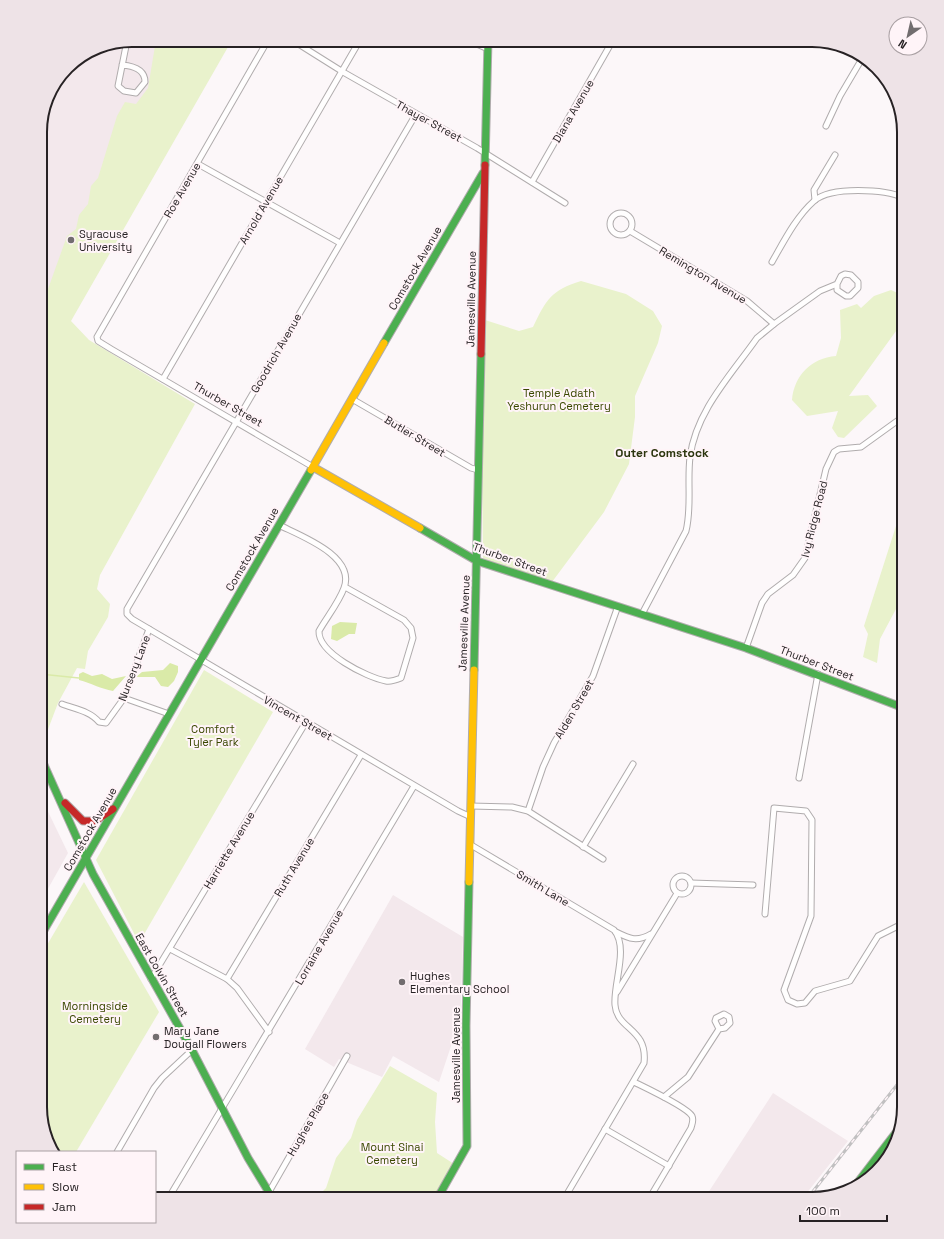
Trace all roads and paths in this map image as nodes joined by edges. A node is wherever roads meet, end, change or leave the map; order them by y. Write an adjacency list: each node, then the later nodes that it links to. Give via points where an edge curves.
1 (264, 47): 15 (street, Roe Avenue)
2 (303, 47): 10 (street, Thayer Street)
3 (356, 47): 10 (street, Arnold Avenue)
4 (484, 47): 7 (street)
5 (609, 47): 17 (street, Diana Avenue)
6 (126, 48): 9 (street)
7 (488, 49): 13 (main road, Jamesville Avenue)
8 (860, 62): 12 (street)
9 (122, 66): 9 (street, via 118,86 124,91 136,93 145,82 144,75 139,69)
10 (343, 72): 11 (street, Thayer Street); 20 (street, Arnold Avenue)
11 (416, 114): 13 (street, Thayer Street); 23 (street, Goodrich Avenue)
12 (826, 126)
13 (485, 154): 16 (main road, Jamesville Avenue); 17 (street, Thayer Street)
14 (835, 154): 19 (street, via 814,190)
15 (198, 164): 20 (street); 27 (street, Roe Avenue, via 101,328)
16 (484, 171): 29 (main road, Comstock Avenue); 33 (main road, Jamesville Avenue)
17 (532, 182): 21 (street, Thayer Street)
18 (897, 196): 19 (street, via 887,192 860,190)
19 (815, 200): 24 (street, via 799,218)
20 (266, 202): 23 (street); 28 (street, Arnold Avenue)
21 (565, 203)
22 (630, 231): 22 (street, via 631,220 626,214 612,216 609,227 614,234 624,235); 26 (street, Remington Avenue, via 747,301)
23 (340, 243): 31 (street, Goodrich Avenue)
24 (772, 262)
25 (837, 284): 25 (street, via 845,274 856,278 858,288 853,294 846,296 837,290); 26 (street, via 820,291)
26 (774, 324): 39 (street, via 757,338 711,401 697,428 690,459 689,520 686,531)
27 (98, 340): 28 (street, Thurber Street)
28 (163, 379): 31 (street, Thurber Street)
29 (352, 399): 32 (main road, Comstock Avenue); 33 (street, Butler Street, via 425,443)
30 (897, 421): 41 (street, Ivy Ridge Road, via 861,447 839,449 834,452 826,469 805,558 792,575 768,594 762,603)
31 (236, 422): 32 (street, Thurber Street); 38 (street, Goodrich Avenue, via 127,609)
32 (313, 467): 34 (main road, Comstock Avenue); 35 (main road, Thurber Street)
33 (478, 470): 35 (main road, Jamesville Avenue)
34 (279, 525): 36 (street, via 330,553 342,564 346,570); 42 (main road, Comstock Avenue)
35 (477, 561): 37 (main road, Thurber Street); 55 (main road, Jamesville Avenue)
36 (344, 587): 36 (street, via 320,631 322,643 340,659 369,675 386,682 396,681 401,678 413,638 412,628 404,620)
37 (618, 606): 39 (main road, Thurber Street); 57 (street, Alden Street, via 593,676 554,743)
38 (127, 614): 40 (street, Vincent Street)
39 (642, 614): 41 (main road, Thurber Street)
40 (149, 629): 42 (street, Vincent Street); 44 (street, Nursery Lane)
41 (746, 648): 43 (main road, Thurber Street)
42 (201, 660): 47 (main road, Comstock Avenue); 48 (street, Vincent Street)
43 (818, 674): 46 (main road, Thurber Street); 52 (street)
44 (124, 698): 45 (street, Nursery Lane, via 103,724 87,712); 47 (street)
45 (62, 704)
46 (897, 705)
47 (169, 714): 56 (main road, Comstock Avenue)
48 (306, 722): 49 (street, Vincent Street); 71 (street, Harriette Avenue)
49 (361, 755): 53 (street, Vincent Street); 73 (street, Ruth Avenue)
50 (633, 764): 60 (street)
51 (47, 771): 54 (main road, East Colvin Street)
52 (799, 778)
53 (414, 786): 58 (street, Vincent Street); 76 (street, Lorraine Avenue)
54 (59, 796): 56 (main road, via 83,821 92,822); 61 (main road, East Colvin Street)
55 (471, 806): 57 (street, via 512,807); 58 (main road, Jamesville Avenue)
56 (115, 808): 61 (main road, Comstock Avenue)
57 (528, 811): 60 (street)
58 (471, 817): 59 (main road, Jamesville Avenue)
59 (471, 845): 69 (street, Smith Lane); 89 (main road, Jamesville Avenue, via 466,1026 467,1146)
60 (583, 847): 62 (street)
61 (86, 858): 67 (main road, Comstock Avenue); 72 (main road, East Colvin Street, via 120,925)
62 (603, 859)
63 (691, 883): 64 (street); 65 (street, via 688,892); 65 (street, via 686,876 680,875 673,883)
64 (753, 885)
65 (676, 894): 70 (street)
66 (765, 914): 68 (street, via 774,808 806,811 812,820 811,916 784,990 788,1000 797,1004 805,1003 815,991 850,981 878,936)
67 (47, 925)
68 (897, 926)
69 (615, 932): 70 (street, Smith Lane, via 634,939 642,939); 74 (street, via 620,941)
70 (652, 934): 74 (street)
71 (170, 949): 72 (street, Harriette Avenue); 73 (street)
72 (152, 979): 77 (main road, East Colvin Street)
73 (227, 979): 76 (street, via 237,988)
74 (616, 994): 79 (street, via 615,1006 618,1016 635,1032 644,1046 644,1063)
75 (719, 1029): 80 (street, via 688,1077)
76 (269, 1032): 81 (street, Lorraine Avenue)
77 (192, 1050): 81 (main road, East Colvin Street); 84 (street, via 154,1088)
78 (347, 1056): 88 (street, Hughes Place)
79 (634, 1082): 80 (street); 82 (street)
80 (664, 1097): 85 (street, via 689,1113 693,1120 691,1128)
81 (223, 1108): 87 (street, Lorraine Avenue); 88 (main road, East Colvin Street, via 248,1158)
82 (605, 1129): 85 (street); 90 (street)
83 (891, 1139): 86 (main road)
84 (118, 1151)
85 (668, 1166): 91 (street)
86 (864, 1174)
87 (172, 1192)
88 (269, 1192)
89 (441, 1192)
90 (568, 1192)
91 (653, 1192)

